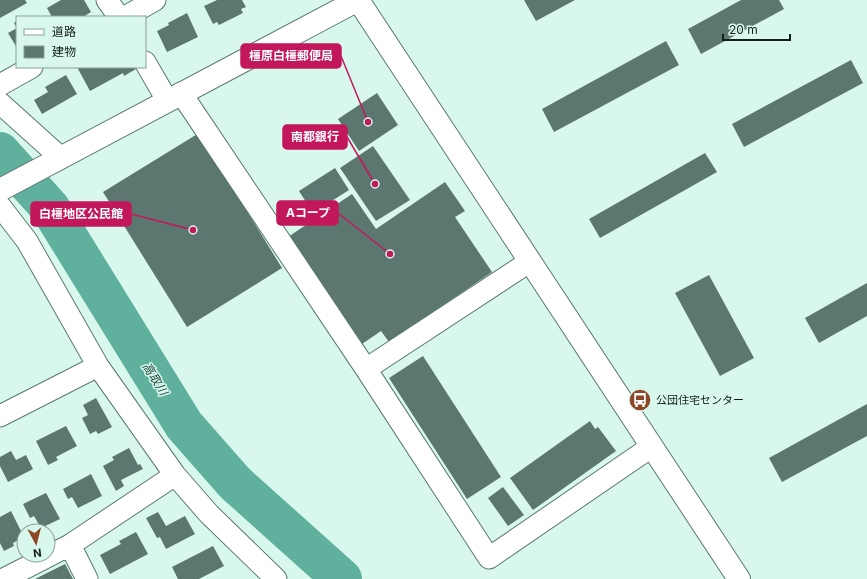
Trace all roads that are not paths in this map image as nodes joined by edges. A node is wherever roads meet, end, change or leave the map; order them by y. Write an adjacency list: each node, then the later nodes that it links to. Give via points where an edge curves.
1 (107, 0): 3 (street)
2 (155, 0): 4 (street)
3 (118, 16)
4 (127, 16)
5 (146, 63): 8 (street)
6 (29, 68): 7 (street)
7 (3, 77)
8 (174, 97): 10 (street); 12 (street, via 358,0); 14 (street)
9 (0, 103): 10 (street)
10 (56, 160): 11 (street)
11 (0, 195): 13 (street)
12 (530, 262): 14 (street); 16 (street)
13 (98, 366): 15 (street); 17 (street)
14 (366, 369): 16 (street, via 489,558)
15 (0, 416)
16 (651, 447): 24 (street)
17 (175, 475): 18 (street); 19 (street)
18 (70, 545): 20 (street); 21 (street)
19 (248, 553): 22 (street, via 248,568); 23 (street)
20 (4, 579)
21 (88, 579)
22 (253, 579)
23 (276, 579)
24 (739, 579)

